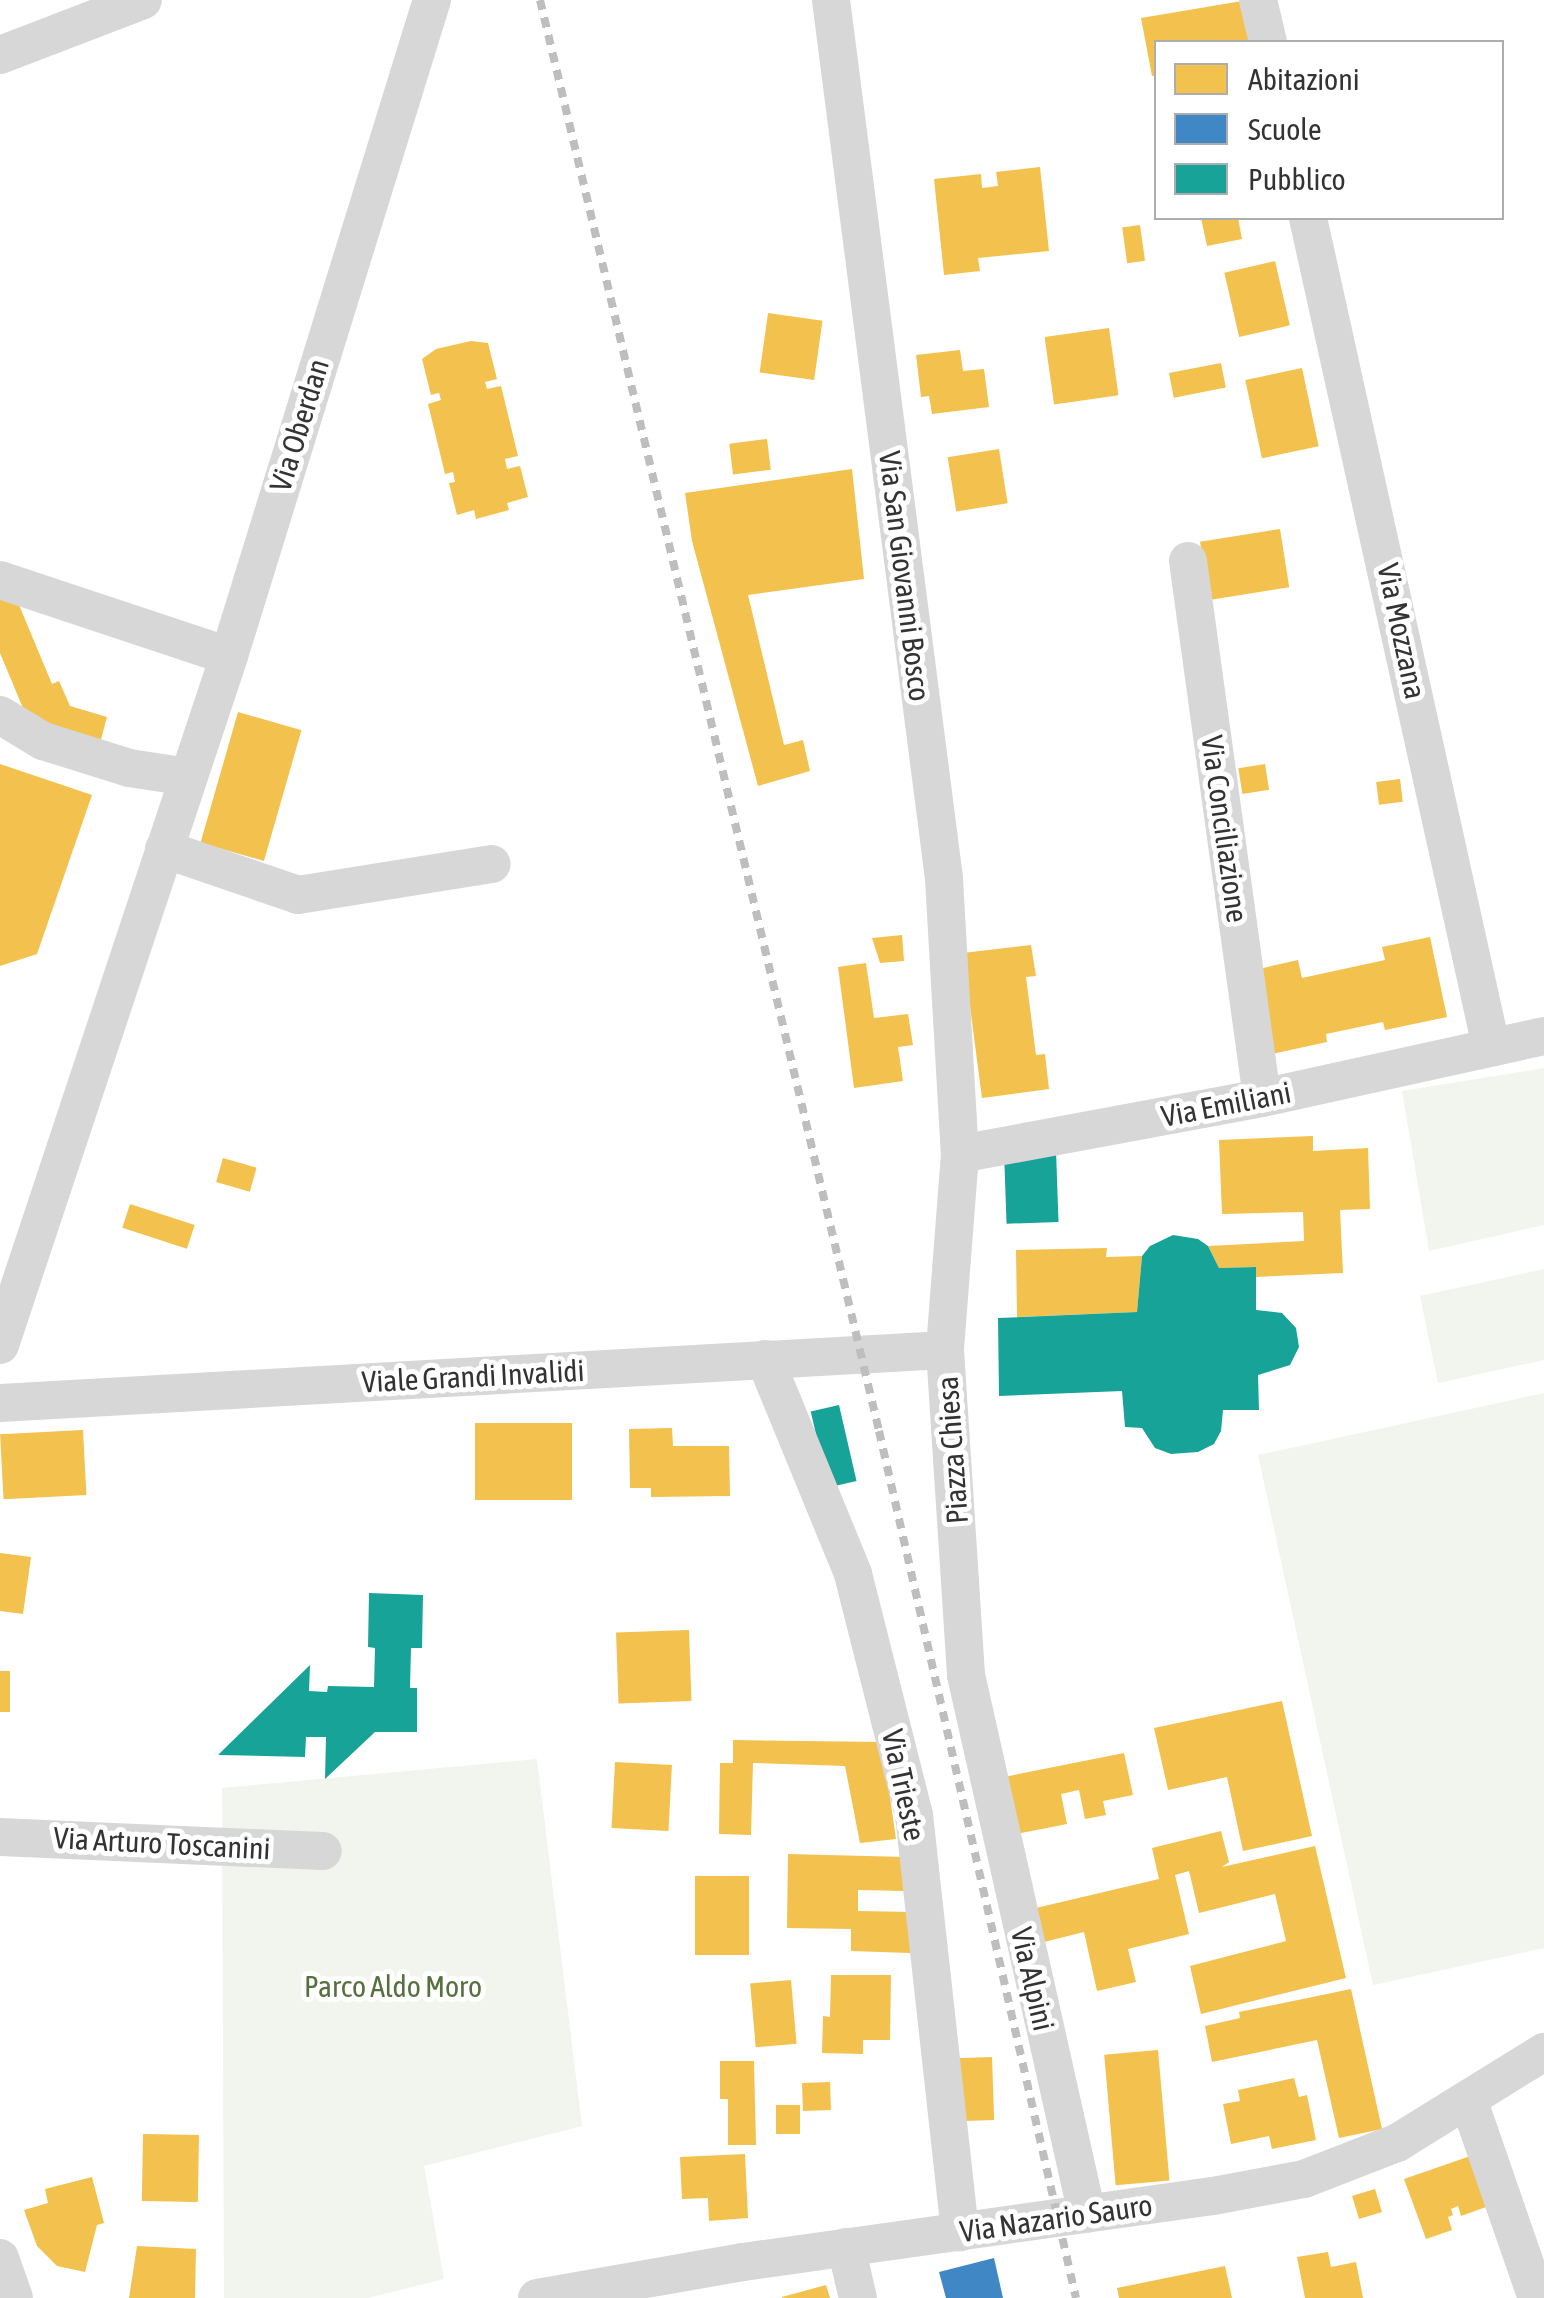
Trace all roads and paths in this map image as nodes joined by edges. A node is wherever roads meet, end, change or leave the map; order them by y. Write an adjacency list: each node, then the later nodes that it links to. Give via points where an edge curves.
1 (142, 0): 6 (street)
2 (432, 0): 10 (street, Via Oberdan)
3 (832, 0): 18 (street, Via San Giovanni Bosco, via 944,879)
4 (1258, 0): 5 (street)
5 (1268, 40)
6 (0, 55)
7 (1308, 220): 16 (street, Via Mozzana)
8 (1188, 561): 17 (street, Via Conciliazione)
9 (0, 580): 10 (street)
10 (228, 656): 12 (street, Via Oberdan)
11 (0, 715): 12 (street, via 43,741 130,768)
12 (188, 777): 13 (street, Via Oberdan)
13 (164, 849): 14 (street, via 298,895); 19 (street, Via Oberdan)
14 (492, 864)
15 (1544, 1036): 16 (street, Via Emiliani)
16 (1491, 1046): 17 (street, Via Emiliani)
17 (1262, 1098): 18 (street, Via Emiliani)
18 (960, 1154): 20 (street, Piazza Chiesa)
19 (0, 1345)
20 (945, 1350): 21 (street, Viale Grandi Invalidi); 23 (street, Piazza Chiesa, via 966,1675)
21 (764, 1359): 22 (street, Viale Grandi Invalidi); 29 (street, Via Trieste, via 853,1574 914,1815)
22 (0, 1403)
23 (979, 1744): 28 (street, Via Alpini)
24 (0, 1837): 25 (street, Via Arturo Toscanini)
25 (323, 1851)
26 (1544, 2052): 27 (street, Via Nazario Sauro)
27 (1470, 2102): 28 (street, Via Nazario Sauro, via 1397,2143 1304,2179); 35 (street)
28 (1087, 2214): 29 (street, Via Nazario Sauro)
29 (960, 2232): 30 (street, Via Nazario Sauro)
30 (846, 2248): 33 (street, Via Nazario Sauro); 34 (street)
31 (0, 2258): 32 (street)
32 (14, 2298)
33 (537, 2298)
34 (858, 2298)
35 (1536, 2298)

